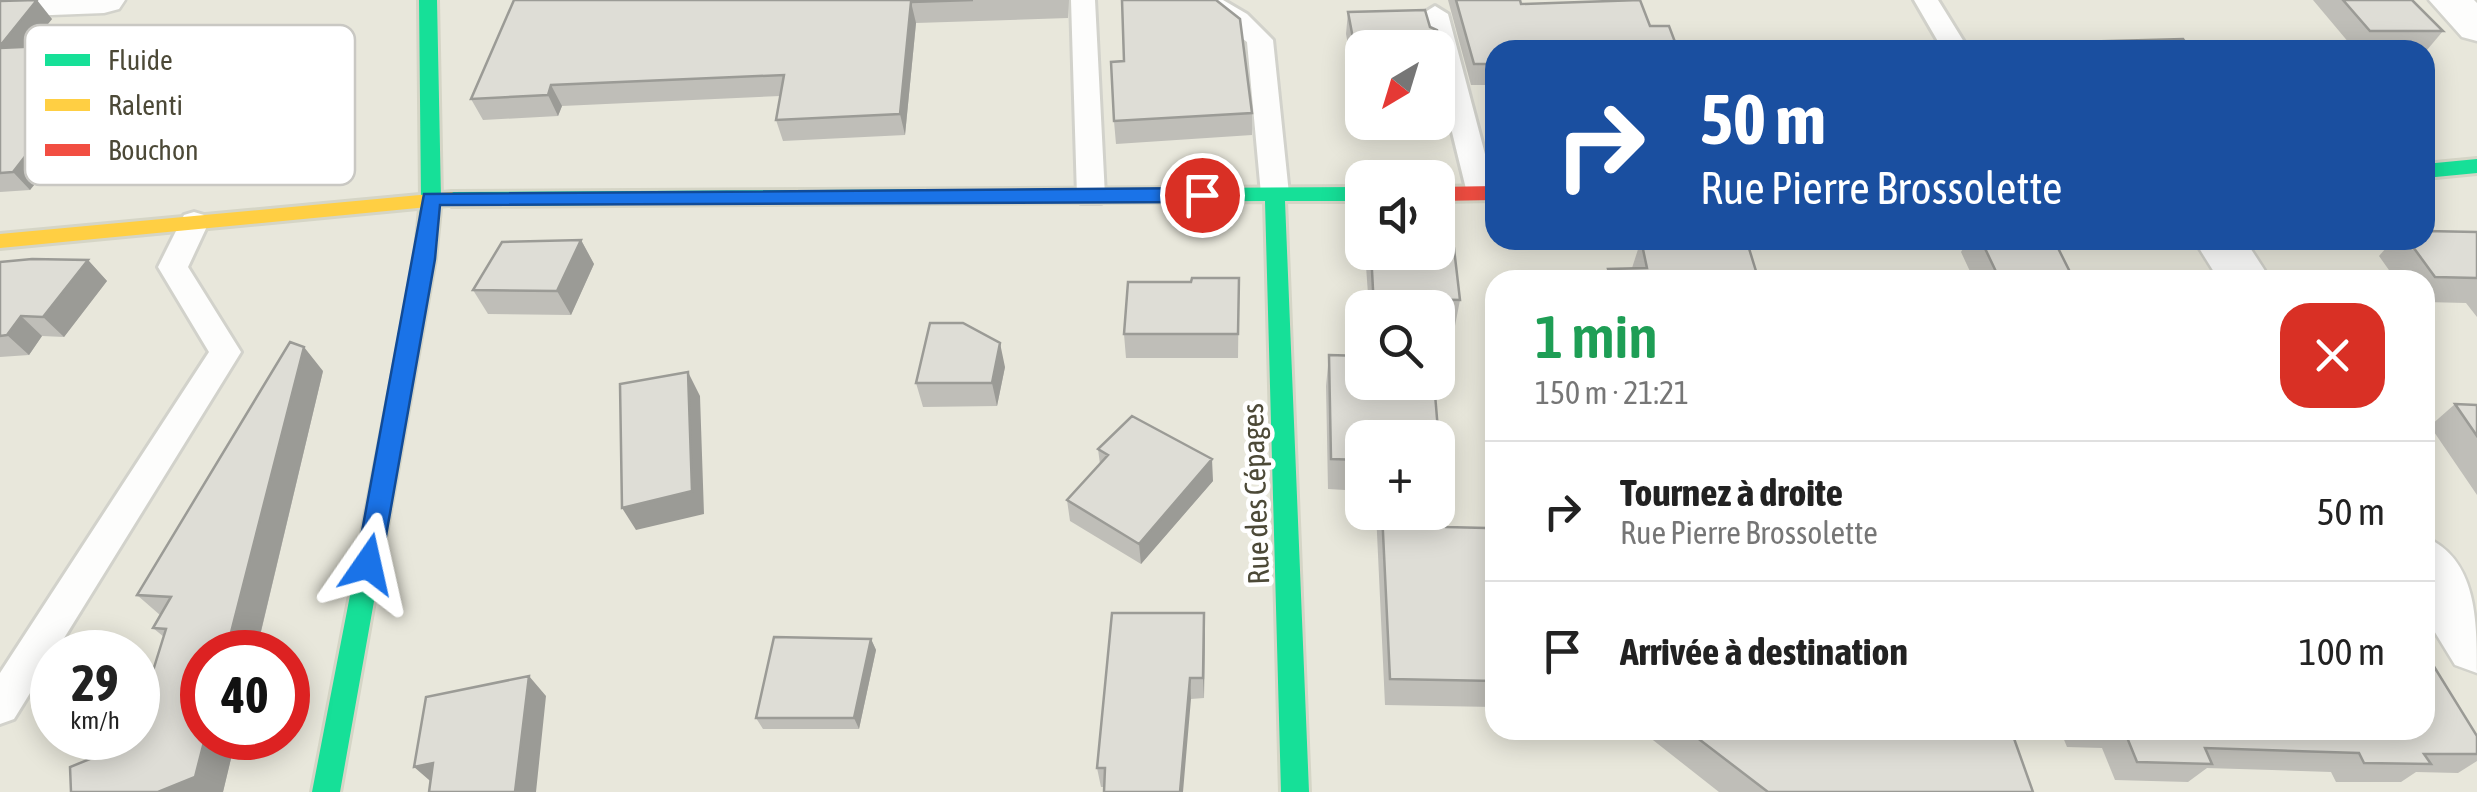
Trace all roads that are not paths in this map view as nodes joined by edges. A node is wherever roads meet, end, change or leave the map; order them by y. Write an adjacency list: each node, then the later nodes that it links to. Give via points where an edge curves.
1 (104, 0): 7 (street)
2 (428, 0): 19 (street)
3 (1082, 0): 18 (lane)
4 (1205, 0): 14 (lane, via 1260,40)
5 (1926, 0): 10 (lane)
6 (2450, 0): 9 (street)
7 (0, 4)
8 (1435, 14): 13 (lane)
9 (2477, 28)
10 (1950, 40)
11 (2477, 166): 12 (street)
12 (2435, 170)
13 (1485, 184)
14 (1275, 194): 15 (street); 18 (street); 26 (street, Rue des Cépages)
15 (1345, 194)
16 (1455, 194): 17 (street)
17 (1485, 194)
18 (1091, 196): 19 (street)
19 (431, 198): 20 (street); 25 (street)
20 (194, 222): 21 (street); 24 (lane, via 173,267 226,352)
21 (0, 242)
22 (2435, 580): 23 (street)
23 (2477, 645)
24 (0, 706)
25 (326, 792)
26 (1295, 792)

